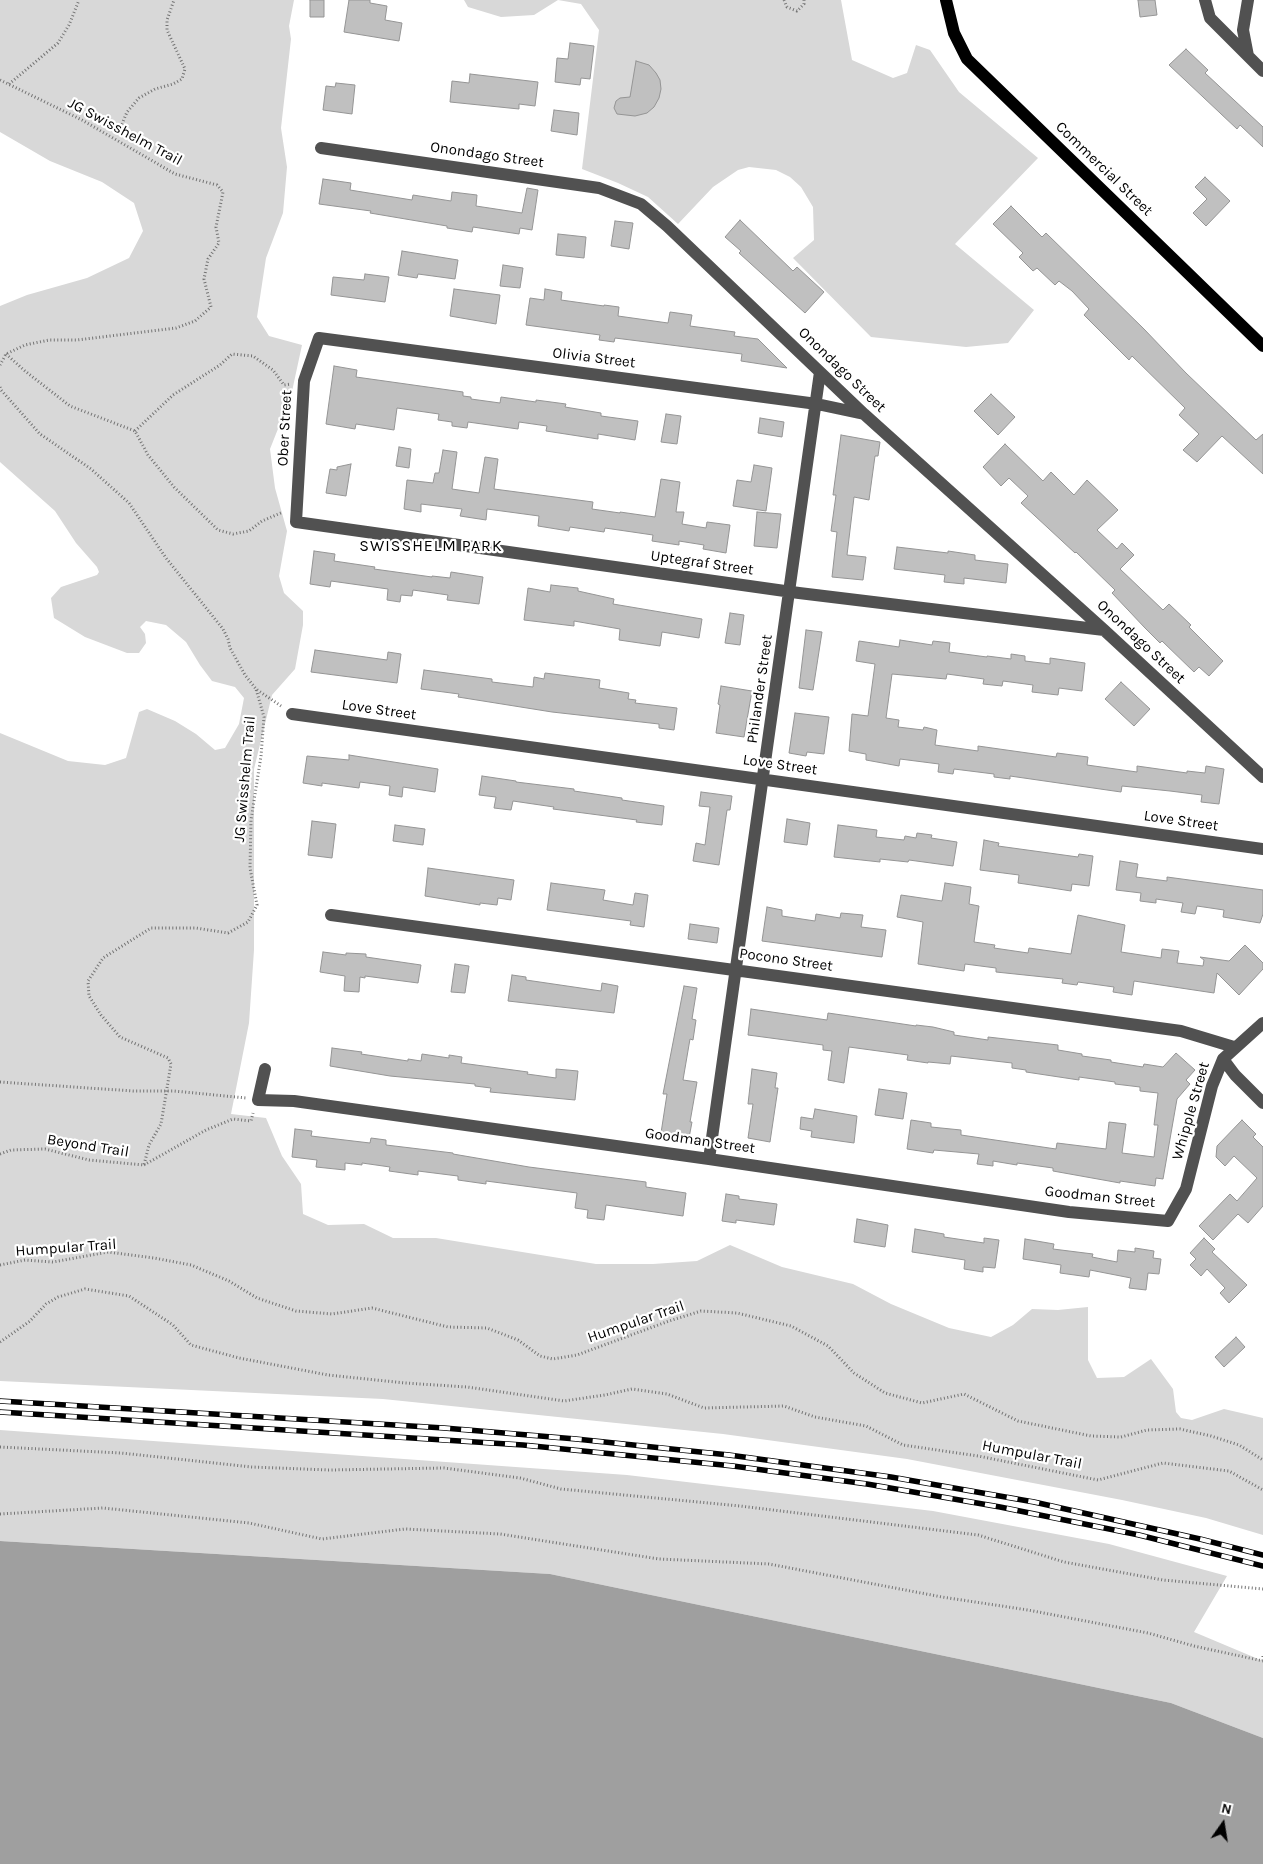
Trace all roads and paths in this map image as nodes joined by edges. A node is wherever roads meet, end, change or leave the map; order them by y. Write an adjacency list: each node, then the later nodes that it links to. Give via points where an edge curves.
1 (79, 0): 11 (path, via 58,43)
2 (174, 0): 12 (path, via 167,20 168,30 185,69 182,79 139,98 127,112)
3 (784, 0): 4 (path, via 786,7 797,11)
4 (804, 0)
5 (946, 0): 15 (main road, Commercial Street, via 954,33 967,59)
6 (1205, 0): 8 (street, via 1210,18)
7 (1248, 0): 8 (street, via 1243,30)
8 (1248, 56): 9 (street)
9 (1263, 71)
10 (0, 80): 11 (path, JG Swisshelm Trail)
11 (9, 84): 16 (path, JG Swisshelm Trail, via 82,120 175,174 218,184 223,192 216,226 219,243 208,259 204,279 211,307 195,321 176,328 77,340 49,340 25,345)
12 (118, 134)
13 (320, 148): 18 (street, Onondago Street, via 599,188 641,204)
14 (319, 338): 21 (street, Olivia Street); 24 (street, Ober Street, via 304,381)
15 (1263, 346)
16 (6, 354): 17 (path); 23 (path, via 70,406)
17 (0, 365)
18 (820, 372): 21 (street, Philander Street); 22 (street, Onondago Street)
19 (284, 385): 23 (path, via 273,370 253,356 232,354 173,395)
20 (0, 387): 27 (path, JG Swisshelm Trail, via 40,434 90,468 129,503 166,558 223,629 230,648)
21 (817, 404): 22 (street, Olivia Street); 25 (street, Philander Street)
22 (864, 414): 26 (street, Onondago Street)
23 (135, 431): 24 (path, via 148,455 174,487 218,530 233,534 249,530 282,512)
24 (296, 517): 25 (street, Uptegraf Street)
25 (790, 592): 26 (street, Uptegraf Street); 30 (street, Philander Street)
26 (1104, 630): 29 (street, Onondago Street)
27 (256, 689): 28 (path, JG Swisshelm Trail); 39 (path, JG Swisshelm Trail, via 264,717 250,820 250,868 257,905 248,922 228,933 196,928 151,928 103,958 88,981 89,996 120,1037 168,1058 171,1064)
28 (292, 714): 30 (street, Love Street)
29 (1263, 777)
30 (763, 779): 31 (street, Love Street); 33 (street, Philander Street)
31 (1263, 850)
32 (331, 915): 33 (street, Pocono Street)
33 (737, 970): 35 (street, Pocono Street, via 1181,1031); 43 (street, Philander Street)
34 (1263, 1023): 35 (street, Whipple Street)
35 (1234, 1047): 36 (street, Whipple Street)
36 (1223, 1059): 41 (street); 45 (street, Whipple Street, via 1212,1086 1186,1189)
37 (265, 1069): 40 (street)
38 (0, 1082): 39 (path)
39 (167, 1091): 40 (path); 44 (path, Beyond Trail, via 161,1124 149,1145)
40 (258, 1100): 43 (street, Goodman Street, via 294,1101); 44 (path, Beyond Trail, via 250,1121 233,1119 206,1130)
41 (1263, 1103)
42 (0, 1152): 44 (path, Beyond Trail, via 45,1149 89,1160)
43 (709, 1159): 45 (street, Goodman Street, via 1069,1212)
44 (144, 1165)
45 (1168, 1220)
46 (0, 1265): 49 (path, Humpular Trail, via 25,1260 53,1262 108,1252 154,1258 191,1266 229,1281 257,1298 296,1310 332,1314 372,1308 448,1327 487,1328 518,1340 540,1356 553,1359 578,1355 701,1311 737,1313 791,1326 828,1346 854,1372 885,1393 922,1403 964,1394 1018,1421 1091,1436 1121,1437 1147,1430 1180,1429 1239,1445)
47 (0, 1342): 50 (path, Humpular Trail, via 30,1321 46,1304 85,1289 128,1296 173,1325 191,1345 328,1375 467,1387 564,1401 632,1389 667,1394 704,1408 784,1406 815,1417 866,1426 903,1445 1098,1480 1163,1463 1229,1471)
48 (0, 1447): 52 (path, via 121,1453 252,1467 329,1470 444,1468 520,1478 561,1489 978,1534 1064,1562 1163,1580)
49 (1263, 1460)
50 (1263, 1490)
51 (0, 1514): 53 (path, via 103,1508 249,1523 322,1539 406,1528 500,1534 659,1559 769,1564 1028,1610)
52 (1263, 1589)
53 (1263, 1660)

